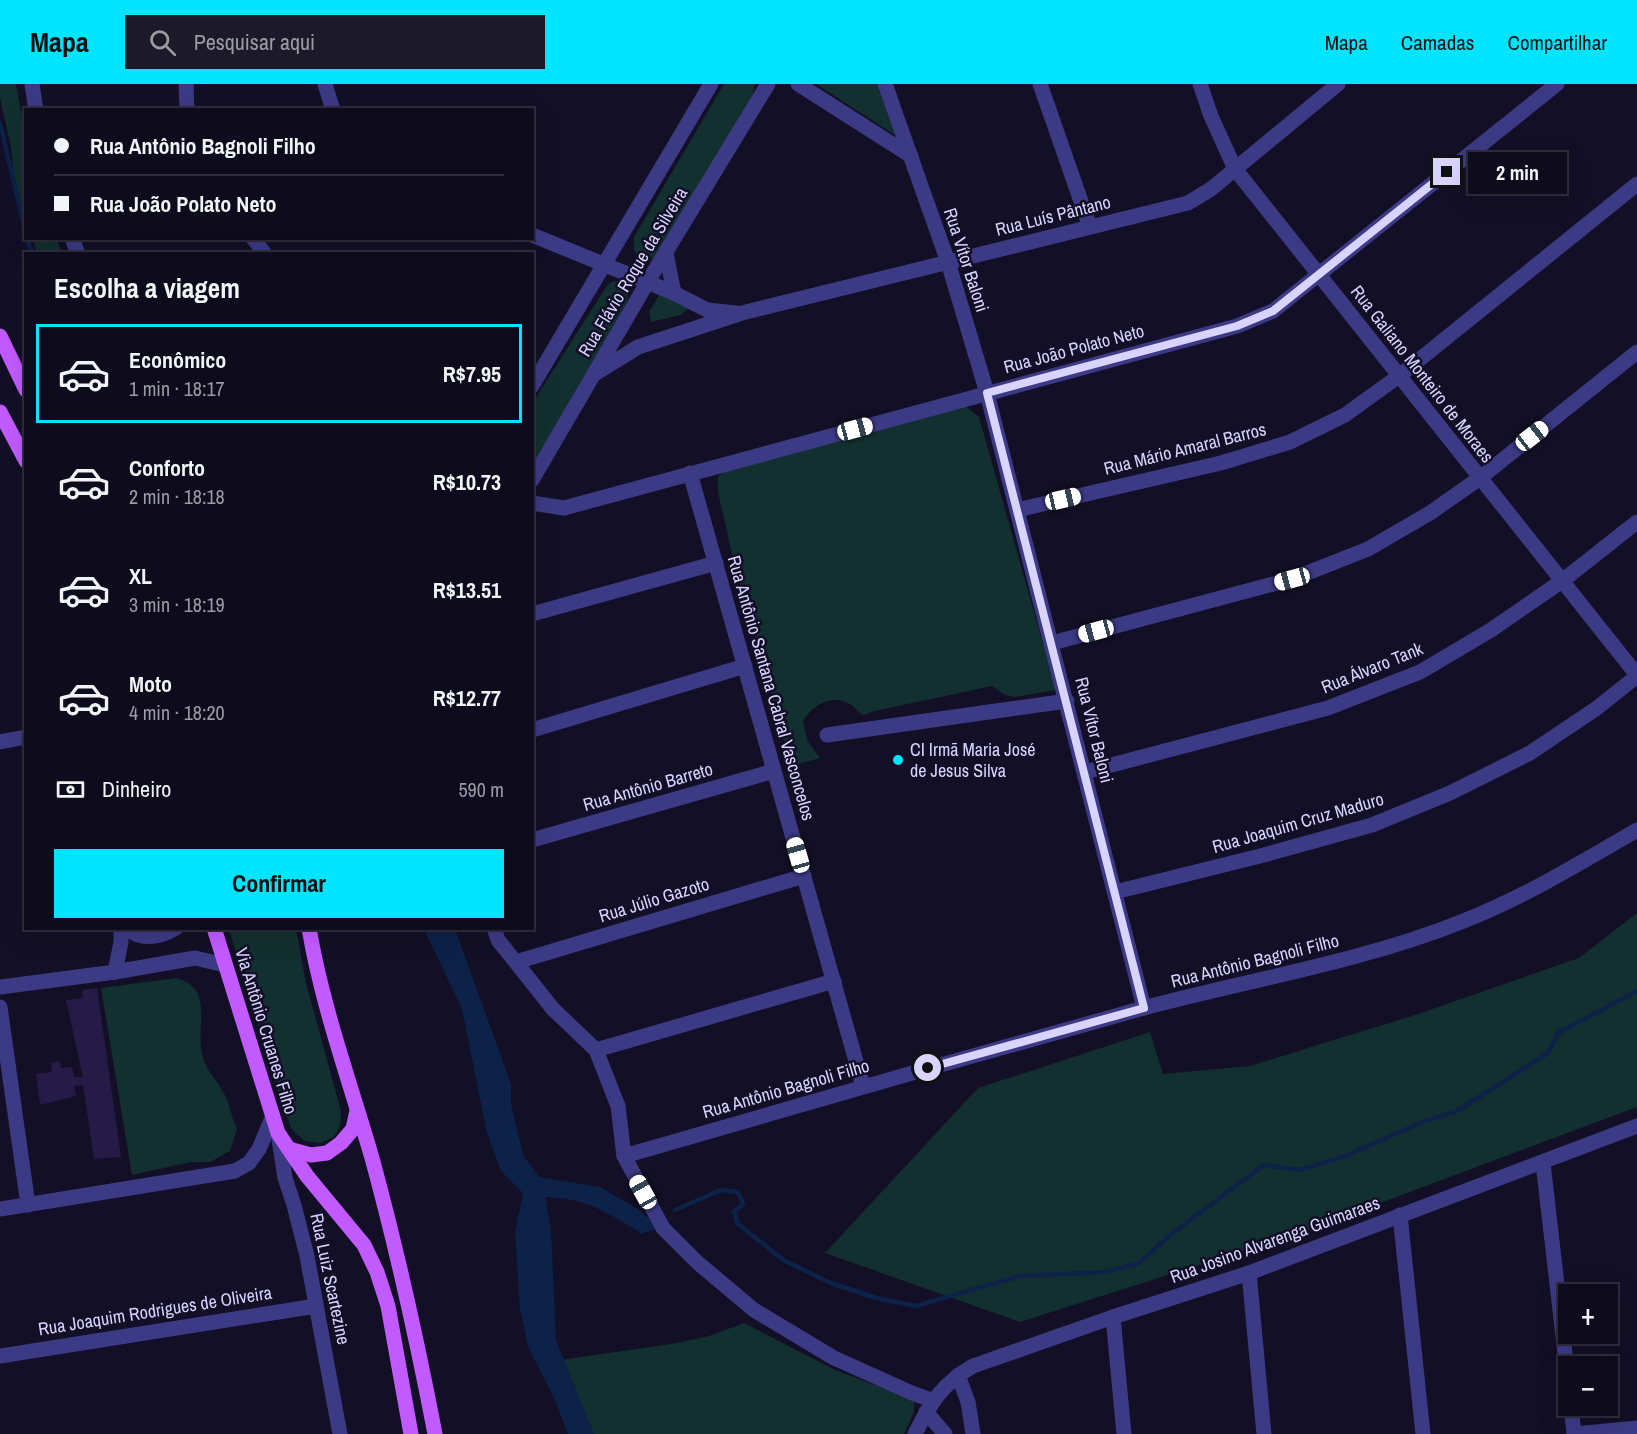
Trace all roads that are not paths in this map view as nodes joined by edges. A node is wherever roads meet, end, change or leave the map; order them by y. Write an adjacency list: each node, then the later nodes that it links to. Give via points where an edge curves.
1 (32, 84): 12 (street)
2 (186, 84): 13 (street)
3 (325, 84): 14 (street)
4 (711, 84): 22 (street, Rua Flávio Roque da Silveira)
5 (768, 84): 20 (street, Rua Flávio Roque da Silveira)
6 (798, 84): 15 (street)
7 (885, 84): 15 (street, Rua Vítor Baloni)
8 (1040, 84): 18 (street)
9 (1200, 84): 16 (street, Rua Galiano Monteiro de Moraes)
10 (1338, 84): 16 (street, Rua Luís Pântano)
11 (1557, 84): 23 (street, Rua João Polato Neto)
12 (36, 108)
13 (188, 108)
14 (333, 108)
15 (911, 156): 21 (street, Rua Vítor Baloni)
16 (1235, 169): 18 (street, Rua Luís Pântano, via 1188,203); 23 (street, Rua Galiano Monteiro de Moraes)
17 (1637, 184): 30 (street, Rua Mário Amaral Barros)
18 (1090, 227): 21 (street, Rua Luís Pântano)
19 (534, 236): 22 (street, Rua Luís Pântano)
20 (666, 253): 24 (street, Rua Flávio Roque da Silveira); 25 (street)
21 (948, 262): 26 (street, Rua Luís Pântano); 33 (street, Rua Vítor Baloni)
22 (605, 264): 24 (street, Rua Luís Pântano); 31 (street, Rua Flávio Roque da Silveira)
23 (1319, 275): 30 (street, Rua Galiano Monteiro de Moraes); 33 (street, Rua João Polato Neto, via 1273,311 1237,326)
24 (647, 283): 25 (street, Rua Luís Pântano); 29 (street, Rua Flávio Roque da Silveira)
25 (674, 293): 26 (street, Rua Luís Pântano, via 706,310)
26 (742, 314): 29 (street, Rua Luís Pântano, via 638,347)
27 (0, 336): 32 (main road)
28 (1637, 352): 38 (street)
29 (596, 373): 37 (street, Rua Flávio Roque da Silveira)
30 (1399, 376): 38 (street, Rua Galiano Monteiro de Moraes); 40 (street, Rua Mário Amaral Barros, via 1345,415 1290,442 1221,464)
31 (534, 383)
32 (24, 386)
33 (987, 393): 36 (street, Rua João Polato Neto); 40 (street, Rua Vítor Baloni)
34 (0, 412): 35 (main road)
35 (24, 457)
36 (690, 473): 39 (street, Rua João Polato Neto, via 564,508); 42 (street, Rua Antônio Santana Cabral Vasconcelos)
37 (534, 477)
38 (1480, 478): 43 (street, Rua Galiano Monteiro de Moraes); 45 (street, via 1368,549 1303,575)
39 (534, 502)
40 (1017, 510): 45 (street, Rua Vítor Baloni)
41 (1637, 522): 43 (street, Rua Álvaro Tank)
42 (716, 563): 44 (street); 46 (street, Rua Antônio Santana Cabral Vasconcelos)
43 (1562, 581): 47 (street, Rua Galiano Monteiro de Moraes); 54 (street, Rua Álvaro Tank, via 1420,672 1328,708)
44 (534, 613)
45 (1052, 643): 48 (street, Rua Vítor Baloni)
46 (745, 666): 49 (street); 53 (street, Rua Antônio Santana Cabral Vasconcelos)
47 (1637, 676): 58 (street, Rua Joaquim Cruz Maduro, via 1530,753 1450,793 1372,825)
48 (1067, 701): 50 (street); 54 (street, Rua Vítor Baloni)
49 (534, 729)
50 (827, 735)
51 (24, 737): 52 (street)
52 (0, 742)
53 (774, 771): 56 (street, Rua Antônio Barreto); 57 (street, Rua Antônio Santana Cabral Vasconcelos)
54 (1085, 771): 58 (street, Rua Vítor Baloni)
55 (1637, 830): 71 (street, Rua Antônio Bagnoli Filho, via 1551,880 1463,922 1387,948)
56 (534, 839)
57 (804, 876): 65 (street, Rua Júlio Gazoto); 68 (street, Rua Antônio Santana Cabral Vasconcelos)
58 (1115, 892): 71 (street, Rua Vítor Baloni)
59 (123, 930): 67 (street)
60 (126, 930): 61 (street, via 150,938)
61 (173, 930)
62 (215, 930): 66 (main road, Via Antônio Cruanes Filho)
63 (309, 930): 74 (main road, via 315,964)
64 (496, 930): 65 (street, via 498,940)
65 (516, 962): 72 (street, via 553,1009)
66 (225, 965): 67 (street, via 195,958); 75 (main road, Via Antônio Cruanes Filho)
67 (115, 972): 69 (street)
68 (834, 981): 72 (street); 73 (street, Rua Antônio Santana Cabral Vasconcelos)
69 (0, 987)
70 (0, 1007): 81 (street)
71 (1144, 1008): 73 (street, Rua Antônio Bagnoli Filho)
72 (596, 1050): 79 (street, via 618,1106)
73 (863, 1086): 79 (street, Rua Antônio Bagnoli Filho)
74 (358, 1110): 78 (main road, via 353,1130 327,1153 311,1155); 95 (main road, via 410,1305)
75 (272, 1118): 77 (main road, Via Antônio Cruanes Filho); 81 (street, via 259,1149 249,1163 235,1171)
76 (1637, 1126): 80 (street, Rua Josino Alvarenga Guimaraes)
77 (278, 1133): 78 (main road, Via Antônio Cruanes Filho); 85 (street, Rua Luiz Scartezine)
78 (289, 1149): 94 (main road, Via Antônio Cruanes Filho, via 364,1245 378,1272 388,1305)
79 (624, 1156): 90 (street, via 663,1228 754,1310 834,1358 912,1393)
80 (1542, 1163): 83 (street, Rua Josino Alvarenga Guimaraes); 88 (street)
81 (28, 1205): 82 (street)
82 (0, 1209)
83 (1400, 1215): 84 (street, Rua Josino Alvarenga Guimaraes); 101 (street)
84 (1249, 1273): 86 (street, Rua Josino Alvarenga Guimaraes); 100 (street)
85 (316, 1306): 87 (street, Rua Joaquim Rodrigues de Oliveira); 93 (street, Rua Luiz Scartezine)
86 (1113, 1317): 89 (street, Rua Josino Alvarenga Guimaraes, via 973,1366); 99 (street)
87 (0, 1356)
88 (1565, 1356)
89 (958, 1375): 90 (street, Rua Josino Alvarenga Guimaraes); 98 (street, via 968,1402)
90 (930, 1406): 96 (street, Rua Josino Alvarenga Guimaraes); 97 (street)
91 (1572, 1416): 102 (street)
92 (1637, 1428): 102 (street)
93 (340, 1434)
94 (411, 1434)
95 (435, 1434)
96 (915, 1434)
97 (945, 1434)
98 (973, 1434)
99 (1124, 1434)
100 (1264, 1434)
101 (1423, 1434)
102 (1574, 1434)

